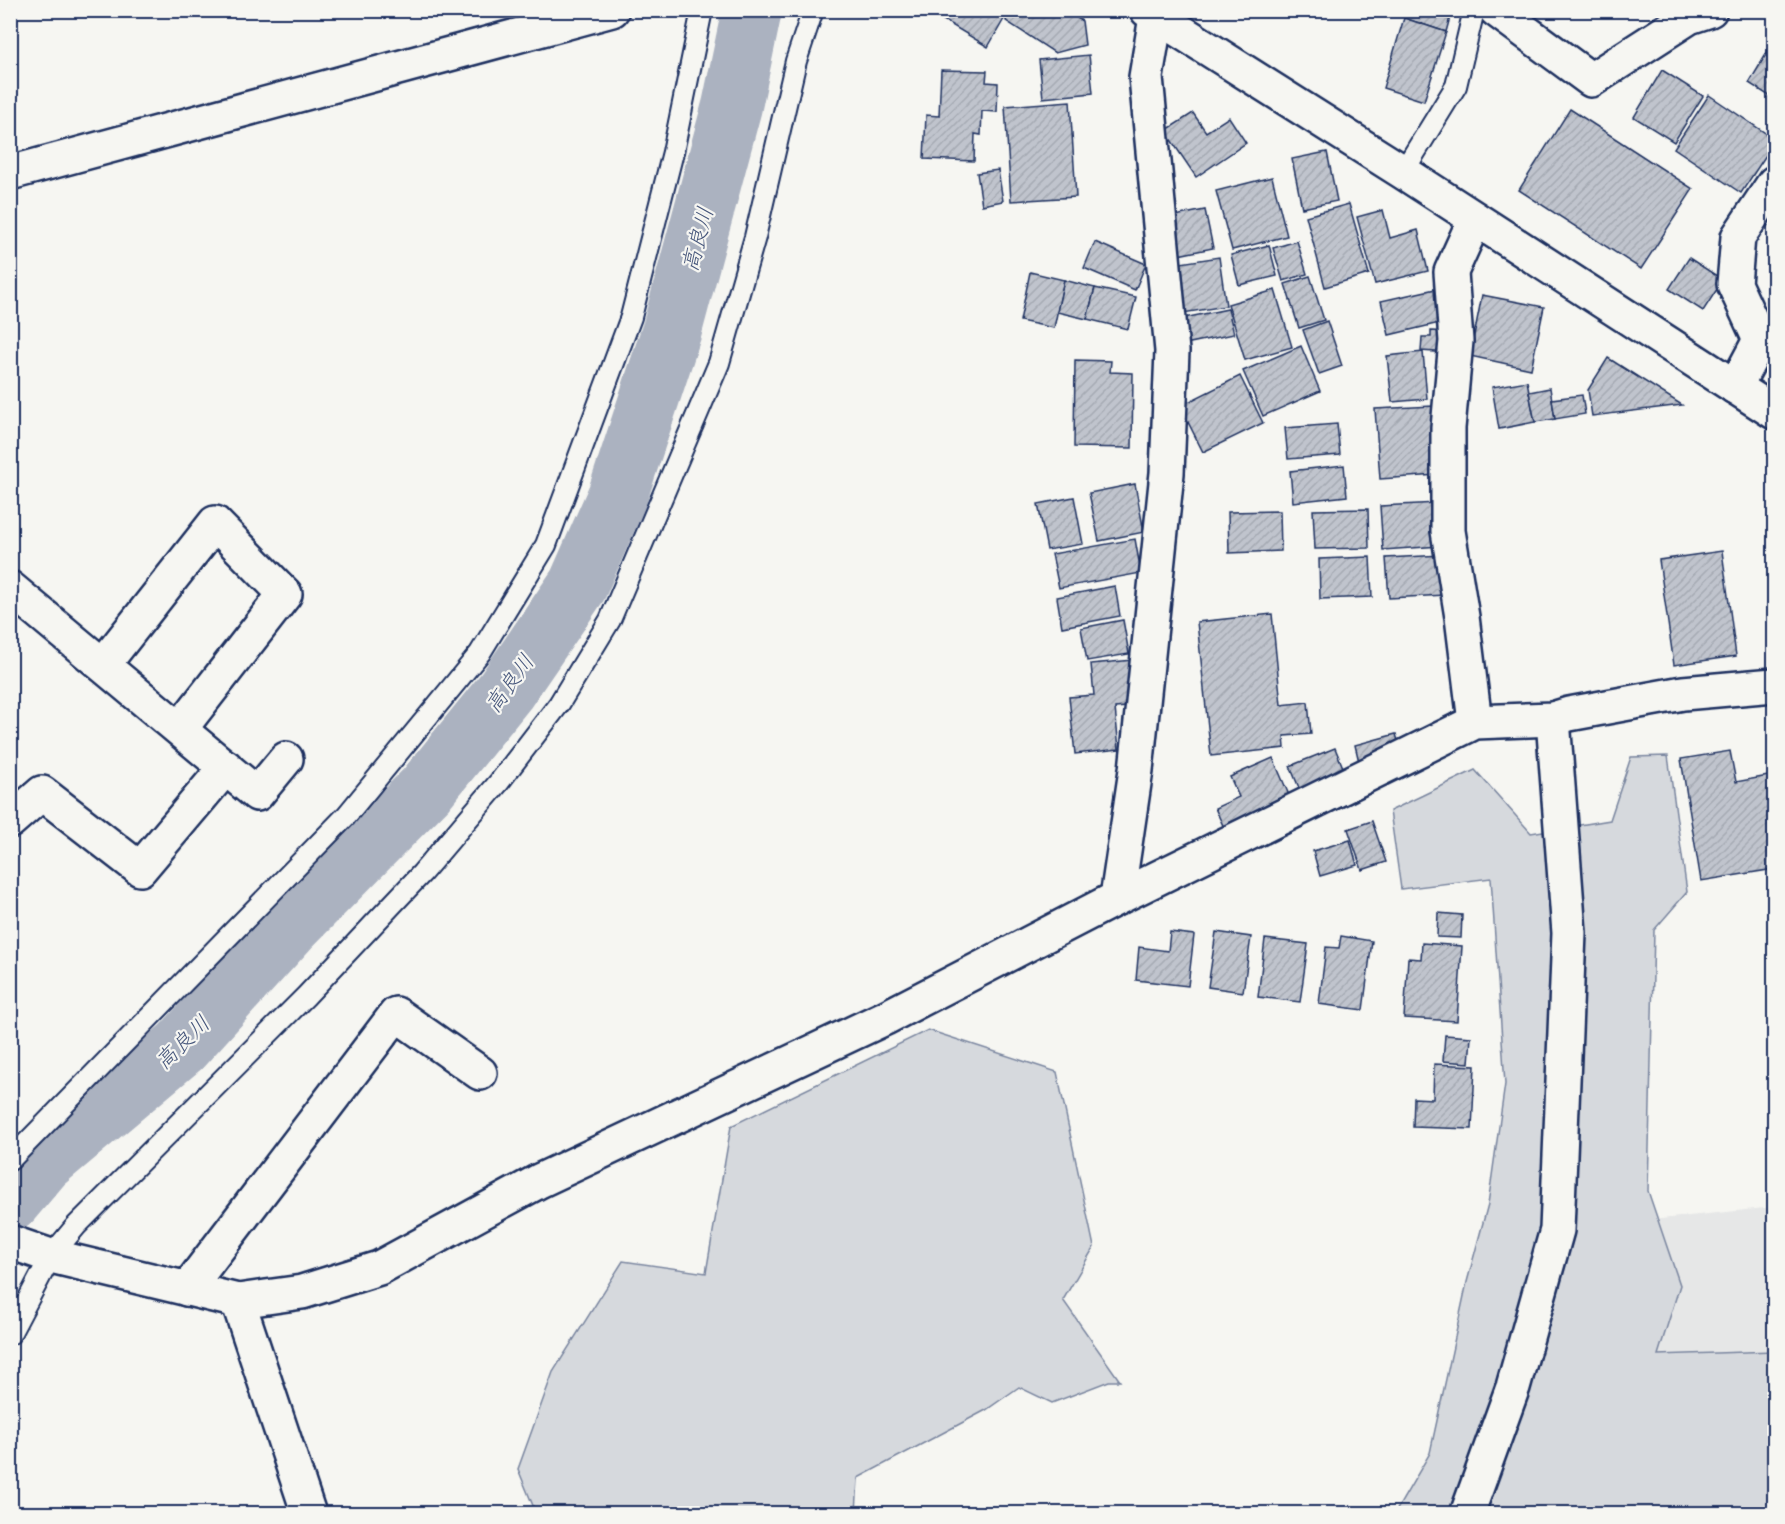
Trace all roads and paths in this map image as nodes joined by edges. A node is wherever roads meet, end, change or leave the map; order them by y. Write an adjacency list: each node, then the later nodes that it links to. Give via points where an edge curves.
1 (612, 10): 9 (street)
2 (702, 10): 26 (lane, via 673,152 631,317 546,545 480,654 346,816)
3 (813, 10): 28 (lane, via 796,61 719,363 610,620 559,704 422,873)
4 (1474, 10): 8 (lane, via 1456,86)
5 (1496, 10): 6 (street, via 1591,80 1689,17)
6 (1710, 10)
7 (1151, 14): 8 (street); 24 (street, via 1146,77 1172,351 1167,473 1136,770)
8 (1403, 172): 11 (street)
9 (17, 177)
10 (1774, 183): 12 (street, via 1738,237 1734,284)
11 (1475, 219): 13 (street); 19 (street, via 1451,272 1456,341 1448,428 1448,531)
12 (1770, 337): 13 (street)
13 (1735, 387): 14 (street)
14 (1774, 412)
15 (10, 588): 16 (street)
16 (103, 665): 20 (street); 20 (street, via 215,523 285,594)
17 (1774, 685): 18 (street, via 1683,693)
18 (1553, 719): 19 (street); 33 (street, via 1569,933 1557,1230 1513,1387)
19 (1475, 722): 24 (street)
20 (180, 729): 22 (street)
21 (286, 759): 22 (street, via 257,794)
22 (226, 767): 23 (street, via 140,869 42,793)
23 (10, 821)
24 (1117, 898): 30 (street, via 885,1018 539,1181 378,1268 302,1292)
25 (480, 1073): 29 (street, via 396,1014)
26 (10, 1160)
27 (10, 1242): 28 (street)
28 (51, 1256): 29 (street); 31 (lane)
29 (188, 1289): 30 (street)
30 (238, 1301): 32 (street)
31 (10, 1334)
32 (309, 1514)
33 (1467, 1514)

